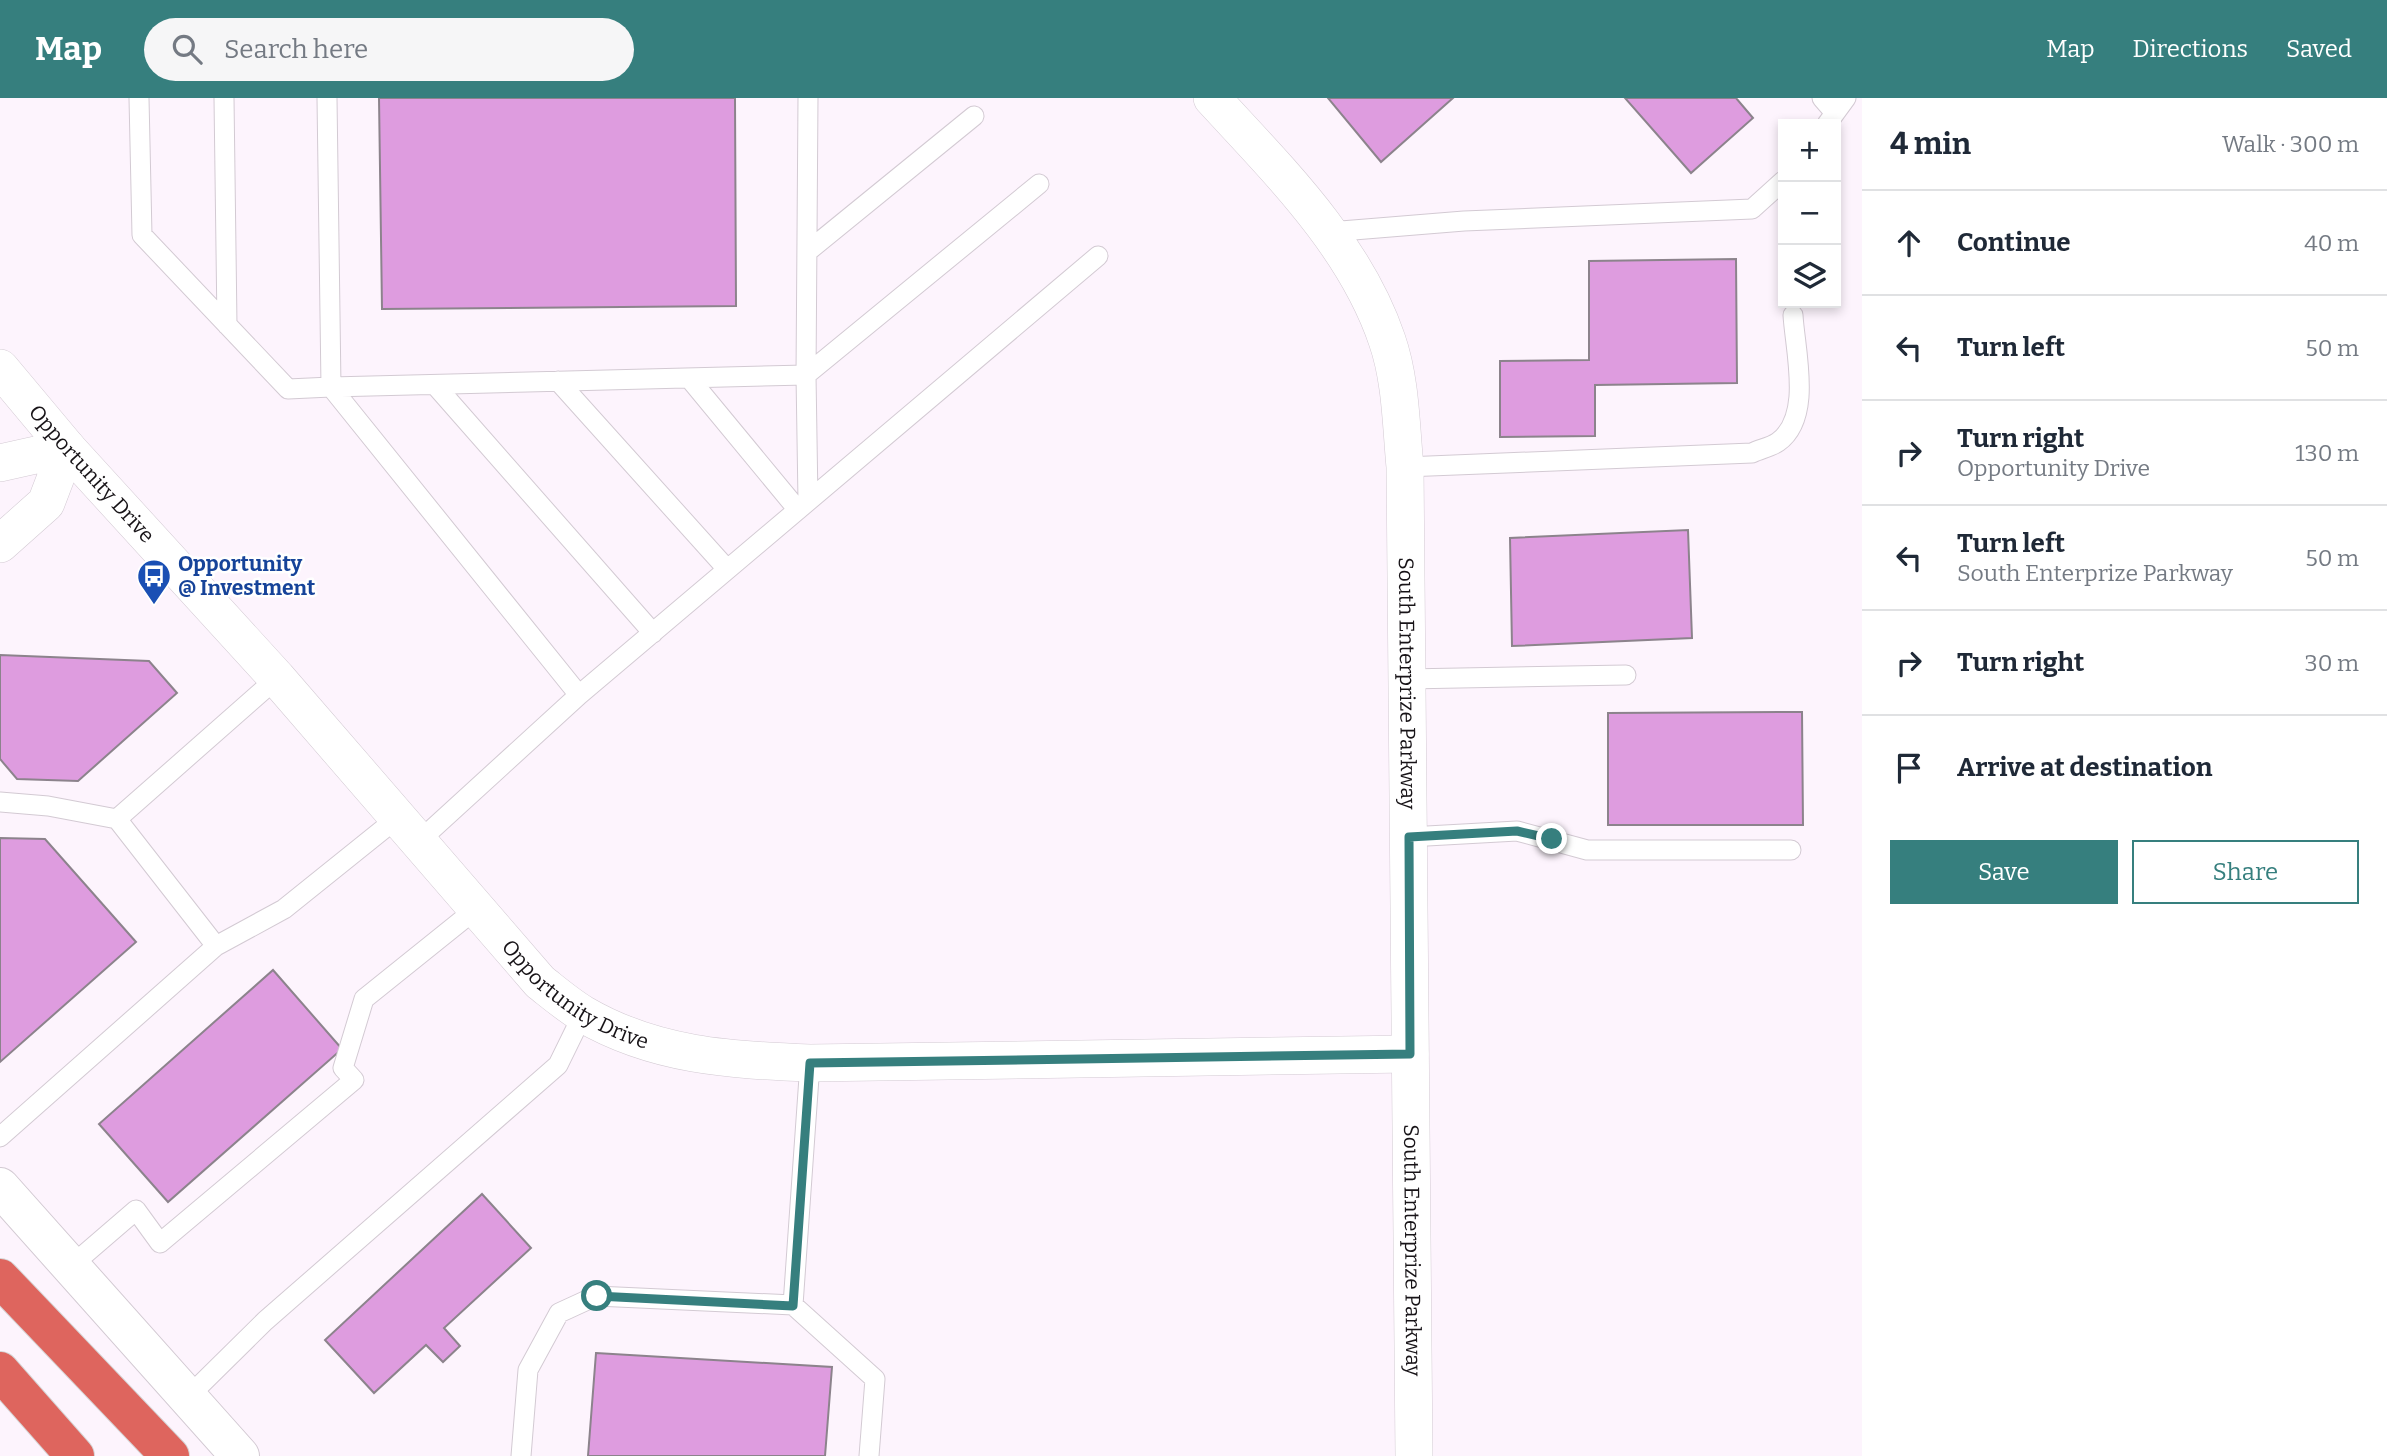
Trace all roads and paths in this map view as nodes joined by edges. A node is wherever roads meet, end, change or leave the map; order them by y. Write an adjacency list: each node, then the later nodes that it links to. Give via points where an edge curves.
1 (139, 98): 15 (lane, via 142,235)
2 (224, 98): 15 (lane)
3 (327, 98): 21 (lane)
4 (808, 98): 12 (lane)
5 (1212, 98): 11 (street, South Enterprize Parkway)
6 (1822, 98): 7 (lane)
7 (1836, 112)
8 (974, 117): 12 (lane)
9 (1782, 182): 11 (lane, via 1752,209 1464,221)
10 (1039, 184): 17 (lane)
11 (1329, 232): 24 (street, South Enterprize Parkway, via 1367,295 1387,341 1399,398)
12 (807, 252): 17 (lane)
13 (1098, 256): 25 (lane)
14 (1793, 315): 24 (lane, via 1799,400 1794,425 1779,442 1752,453)
15 (227, 325): 21 (lane, via 288,389)
16 (0, 368): 22 (street, Opportunity Drive)
17 (806, 374): 18 (lane); 25 (lane)
18 (689, 378): 19 (lane); 25 (lane)
19 (558, 382): 20 (lane); 27 (lane)
20 (435, 385): 21 (lane); 28 (lane)
21 (331, 387): 32 (lane)
22 (67, 448): 23 (street); 26 (street, via 46,503); 30 (street, Opportunity Drive)
23 (0, 463)
24 (1405, 467): 31 (street, South Enterprize Parkway)
25 (803, 505): 27 (lane)
26 (0, 544)
27 (727, 569): 28 (lane)
28 (653, 633): 32 (lane)
29 (1626, 675): 31 (lane)
30 (277, 678): 34 (lane); 35 (street, Opportunity Drive)
31 (1407, 679): 36 (street, South Enterprize Parkway)
32 (579, 695): 35 (lane)
33 (0, 802): 34 (lane)
34 (117, 819): 39 (lane)
35 (407, 831): 38 (street, Opportunity Drive); 39 (lane)
36 (1409, 837): 37 (lane, via 1517,831 1587,850); 41 (street, South Enterprize Parkway)
37 (1791, 850)
38 (475, 909): 40 (street, Opportunity Drive, via 540,982); 45 (lane, via 364,999 343,1068 354,1080 160,1243 136,1210)
39 (216, 946): 43 (lane)
40 (583, 1014): 42 (street, Opportunity Drive, via 643,1041 716,1059); 49 (lane, via 558,1065 265,1321)
41 (1410, 1054): 42 (street, Opportunity Drive); 55 (street, South Enterprize Parkway)
42 (810, 1063): 47 (lane)
43 (0, 1138)
44 (0, 1187): 45 (main road)
45 (71, 1266): 49 (main road)
46 (0, 1278): 51 (highway)
47 (793, 1306): 53 (lane, via 597,1296 559,1313 528,1370); 54 (lane, via 875,1379)
48 (0, 1371): 50 (highway)
49 (188, 1397): 52 (main road)
50 (75, 1456)
51 (170, 1456)
52 (240, 1456)
53 (521, 1456)
54 (869, 1456)
55 (1414, 1456)

